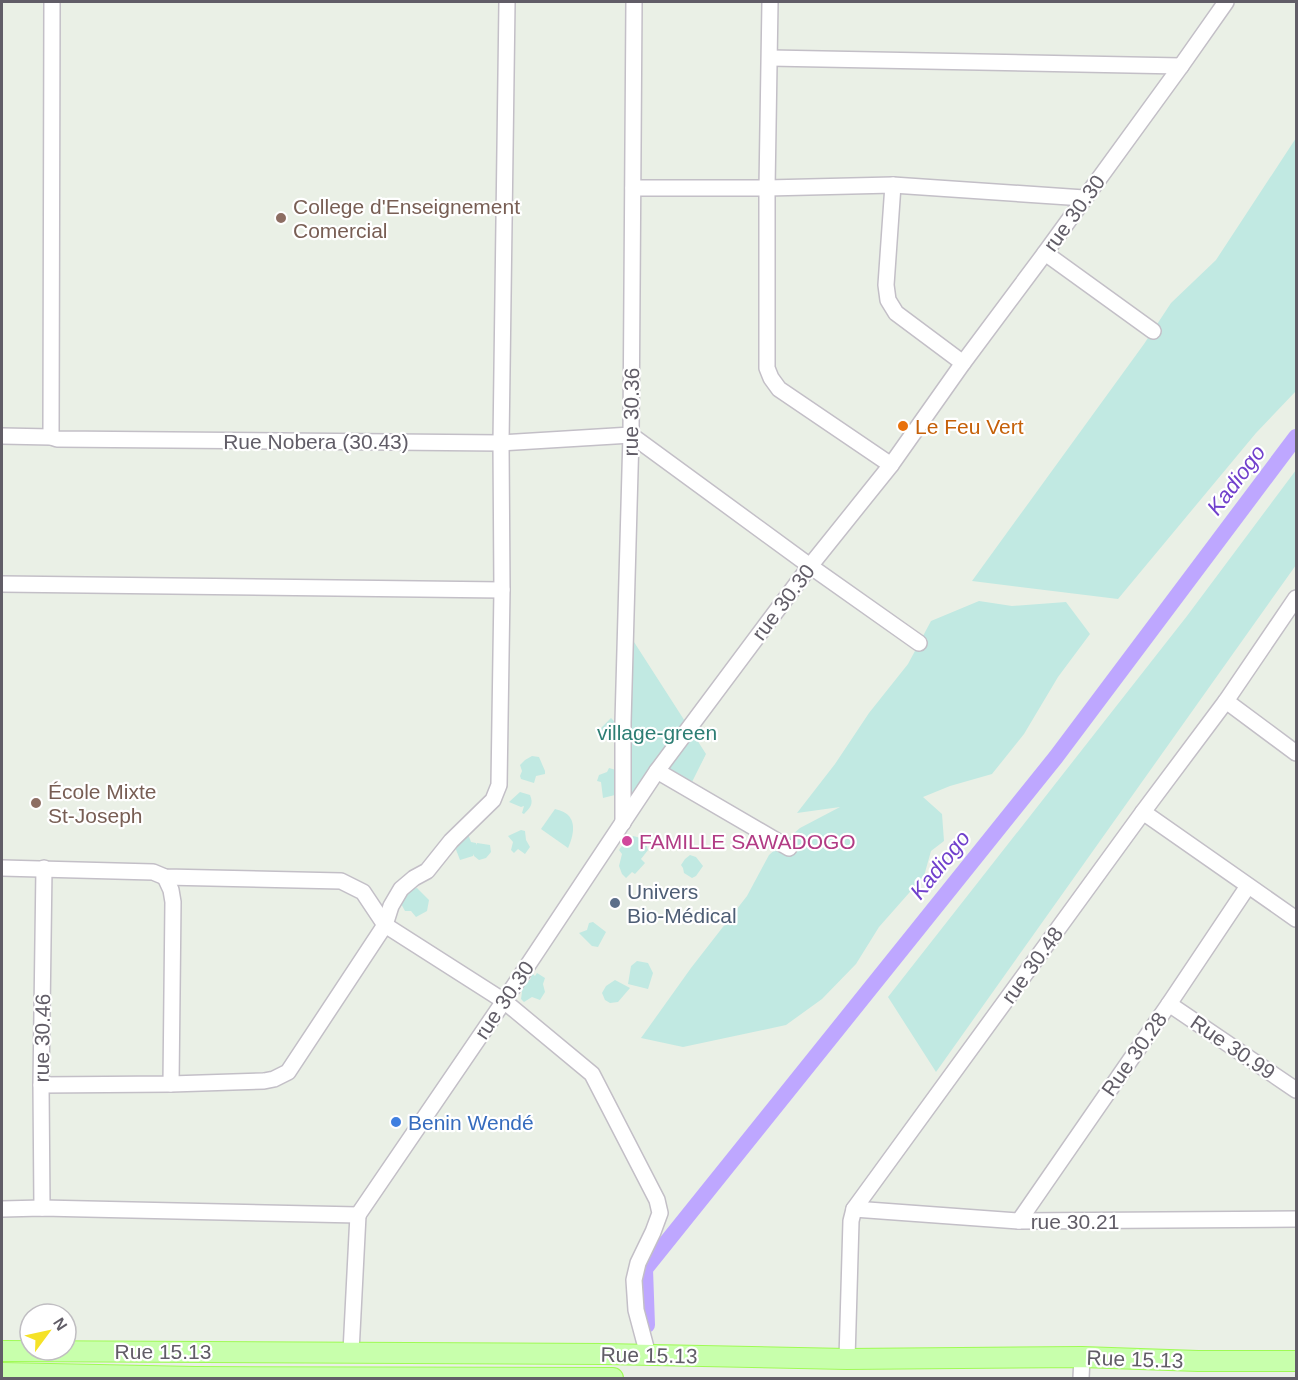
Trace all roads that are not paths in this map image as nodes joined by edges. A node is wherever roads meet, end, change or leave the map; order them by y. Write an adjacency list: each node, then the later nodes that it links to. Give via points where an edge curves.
1 (52, 2): 17 (street)
2 (507, 2): 18 (street)
3 (634, 2): 9 (street, rue 30.36)
4 (770, 2): 6 (street)
5 (1226, 2): 7 (street, rue 30.30)
6 (770, 58): 7 (street); 10 (street)
7 (1181, 66): 11 (street, rue 30.30)
8 (893, 185): 10 (street); 11 (street); 14 (street, via 888,300 896,313)
9 (633, 188): 10 (street); 15 (street, rue 30.36)
10 (767, 188): 19 (street, via 767,368 771,378 779,389)
11 (1084, 198): 12 (street, rue 30.30)
12 (1045, 253): 13 (street); 14 (street, rue 30.30)
13 (1153, 330)
14 (963, 363): 19 (street, rue 30.30)
15 (631, 435): 18 (street, Rue Nobera (30.43)); 20 (street); 29 (street, rue 30.36)
16 (2, 436): 17 (street, Rue Nobera (30.43))
17 (51, 437): 18 (street, Rue Nobera (30.43))
18 (501, 443): 22 (street)
19 (891, 465): 20 (street, rue 30.30)
20 (810, 566): 24 (street); 27 (street, rue 30.30)
21 (2, 584): 22 (street)
22 (502, 590): 36 (street, via 499,785 494,800 450,841 427,871 401,890)
23 (1296, 599): 25 (street, rue 30.48)
24 (919, 643)
25 (1226, 701): 26 (street); 28 (street, rue 30.48)
26 (1296, 753)
27 (657, 771): 29 (street, rue 30.30); 30 (street)
28 (1143, 812): 34 (street); 44 (street, rue 30.48)
29 (623, 823): 37 (street, rue 30.30)
30 (789, 848)
31 (2, 868): 32 (street)
32 (44, 868): 33 (street, via 153,872); 39 (street, rue 30.46)
33 (165, 877): 36 (street, via 341,881 363,892); 40 (street, via 173,902)
34 (1248, 886): 35 (street); 38 (street, Rue 30.28)
35 (1296, 919)
36 (385, 925): 37 (street); 40 (street, via 288,1072 264,1081)
37 (504, 1001): 45 (street, rue 30.30); 50 (street, via 592,1074 657,1200 660,1213 634,1280 636,1310)
38 (1169, 1004): 41 (street, Rue 30.99); 47 (street, Rue 30.28)
39 (41, 1084): 40 (street); 42 (street, rue 30.46)
40 (171, 1084)
41 (1296, 1090)
42 (42, 1208): 43 (street); 45 (street)
43 (2, 1209)
44 (855, 1209): 47 (street, rue 30.21); 52 (street, rue 30.48, via 851,1221)
45 (358, 1215): 49 (street)
46 (1296, 1219): 47 (street, rue 30.21)
47 (1019, 1221)
48 (2, 1351): 49 (main road, Rue 15.13)
49 (351, 1352): 50 (main road, Rue 15.13)
50 (648, 1355): 52 (main road, Rue 15.13)
51 (1082, 1357): 52 (main road, Rue 15.13); 53 (main road, Rue 15.13); 56 (street)
52 (847, 1359)
53 (1296, 1361)
54 (2, 1373): 55 (main road)
55 (613, 1378)
56 (1081, 1378)

